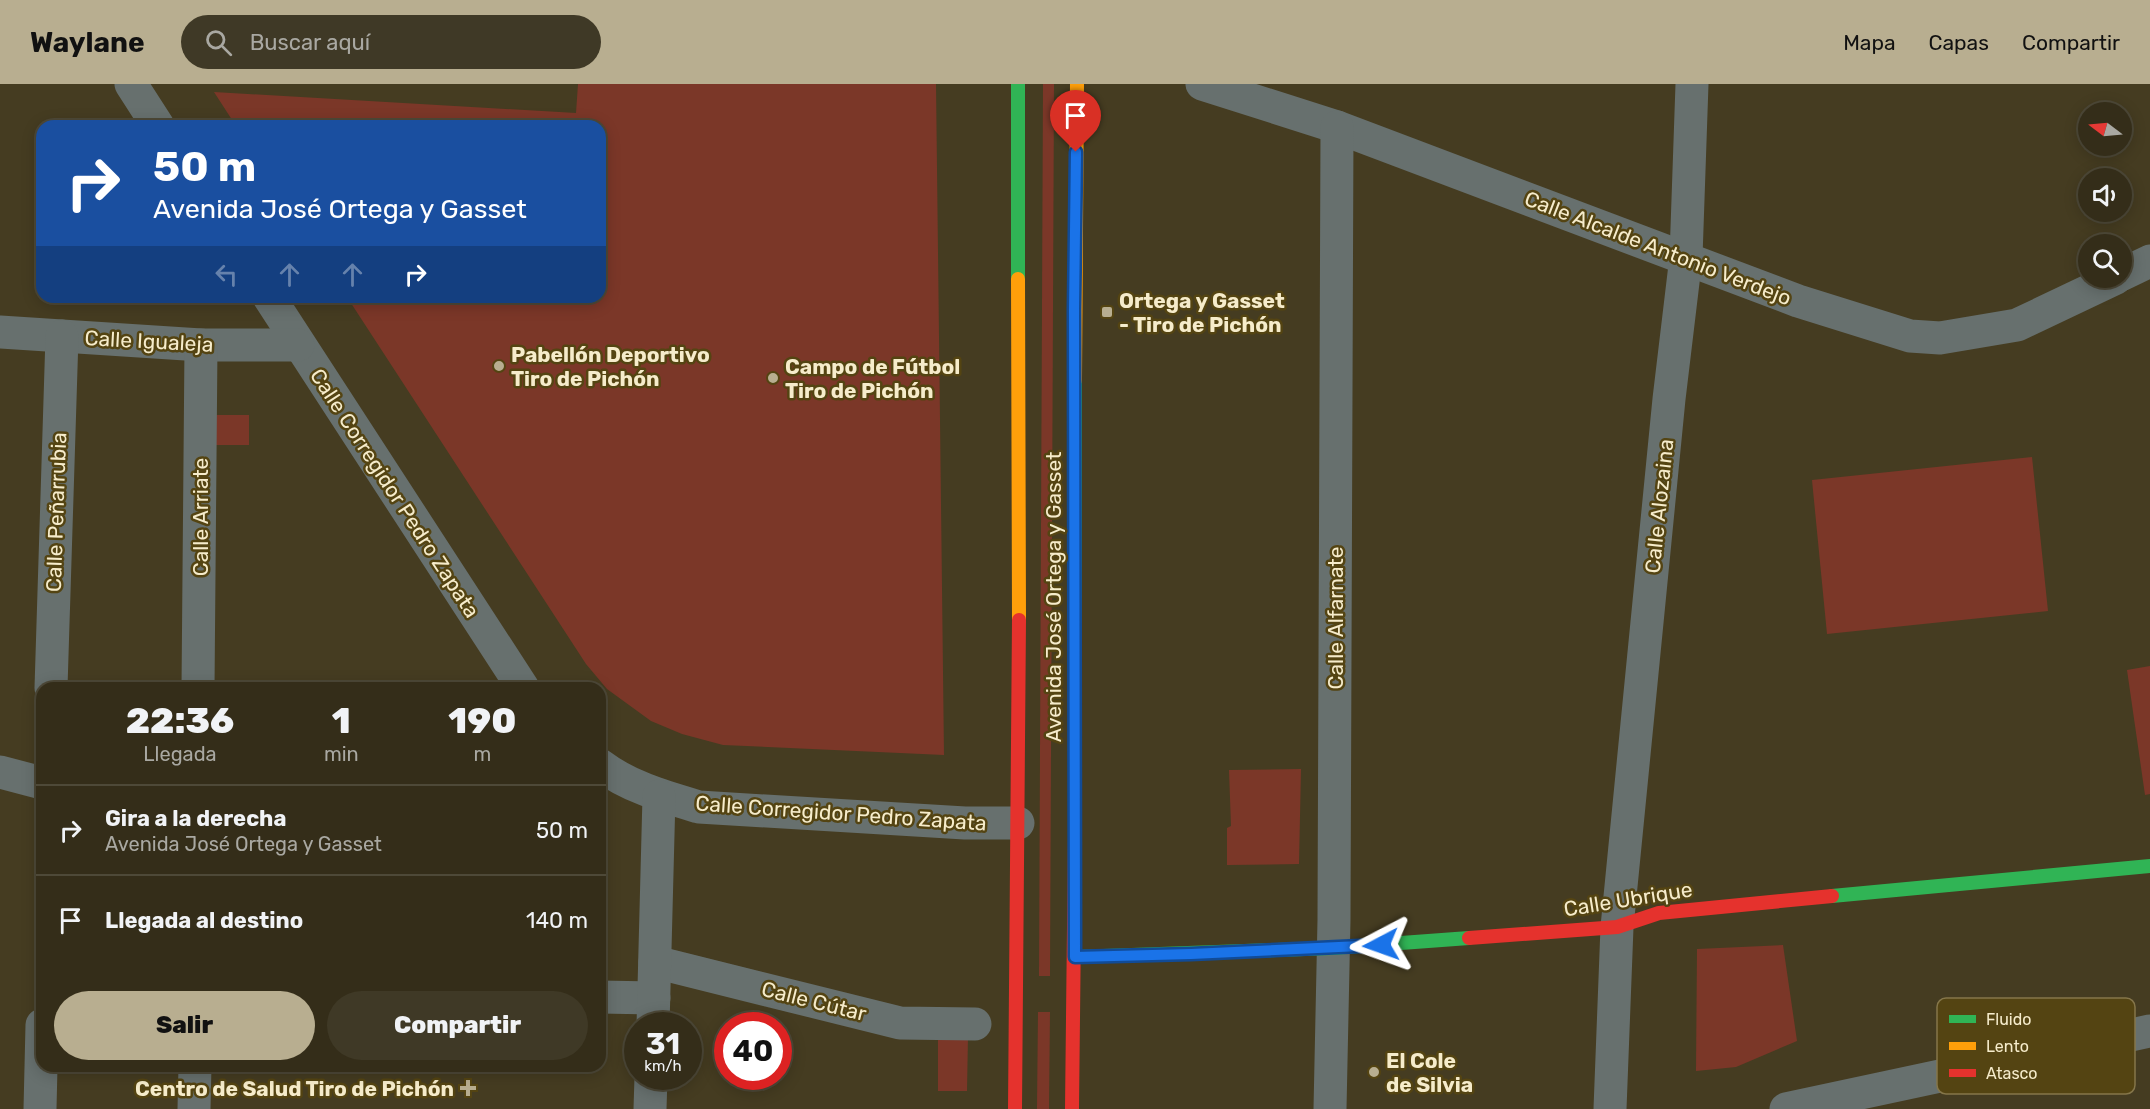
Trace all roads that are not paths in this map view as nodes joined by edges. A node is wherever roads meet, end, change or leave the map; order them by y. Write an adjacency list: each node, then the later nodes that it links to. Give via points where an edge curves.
1 (131, 84): 6 (street)
2 (1018, 84): 24 (main road, Avenida José Ortega y Gasset)
3 (1077, 84): 28 (main road, Avenida José Ortega y Gasset)
4 (1202, 84): 7 (street, Calle Alcalde Antonio Verdejo)
5 (1692, 84): 8 (street, Calle Alozaina)
6 (154, 120)
7 (1337, 127): 8 (street, Calle Alcalde Antonio Verdejo); 27 (street, Calle Alfarnate)
8 (1686, 257): 11 (street, Calle Alcalde Antonio Verdejo, via 1798,301 1910,336 1940,338 2017,325); 26 (street, Calle Alozaina)
9 (2150, 261): 10 (street)
10 (2132, 270)
11 (2095, 288)
12 (273, 303): 16 (street, Calle Corregidor Pedro Zapata)
13 (0, 332): 14 (street, Calle Igualeja)
14 (62, 336): 15 (street, Calle Igualeja); 17 (street, Calle Peñarrubia)
15 (201, 345): 16 (street, Calle Igualeja); 18 (street, Calle Arriate)
16 (298, 345): 19 (street, Calle Corregidor Pedro Zapata)
17 (51, 682)
18 (198, 682)
19 (519, 682)
20 (606, 770): 23 (street, Calle Corregidor Pedro Zapata)
21 (0, 772): 22 (street)
22 (36, 781)
23 (659, 796): 24 (street, Calle Corregidor Pedro Zapata, via 699,807 742,811); 29 (street)
24 (1018, 823): 42 (main road, Avenida José Ortega y Gasset)
25 (2150, 866): 26 (main road, Calle Ubrique, via 1659,913)
26 (1617, 927): 27 (main road, Calle Ubrique); 45 (street, Calle Alozaina)
27 (1333, 948): 28 (main road, Calle Ubrique); 44 (street, Calle Alfarnate)
28 (1075, 957): 43 (main road, Avenida José Ortega y Gasset)
29 (655, 962): 31 (street); 32 (street, Calle Cútar, via 900,1023)
30 (606, 999): 31 (street)
31 (653, 1012)
32 (975, 1024)
33 (2150, 1031): 34 (street)
34 (2135, 1034)
35 (41, 1072): 39 (street)
36 (195, 1072): 40 (street)
37 (1937, 1077): 46 (street)
38 (651, 1090): 41 (street)
39 (40, 1109)
40 (194, 1109)
41 (651, 1109)
42 (1015, 1109)
43 (1072, 1109)
44 (1330, 1109)
45 (1610, 1109)
46 (1786, 1109)

